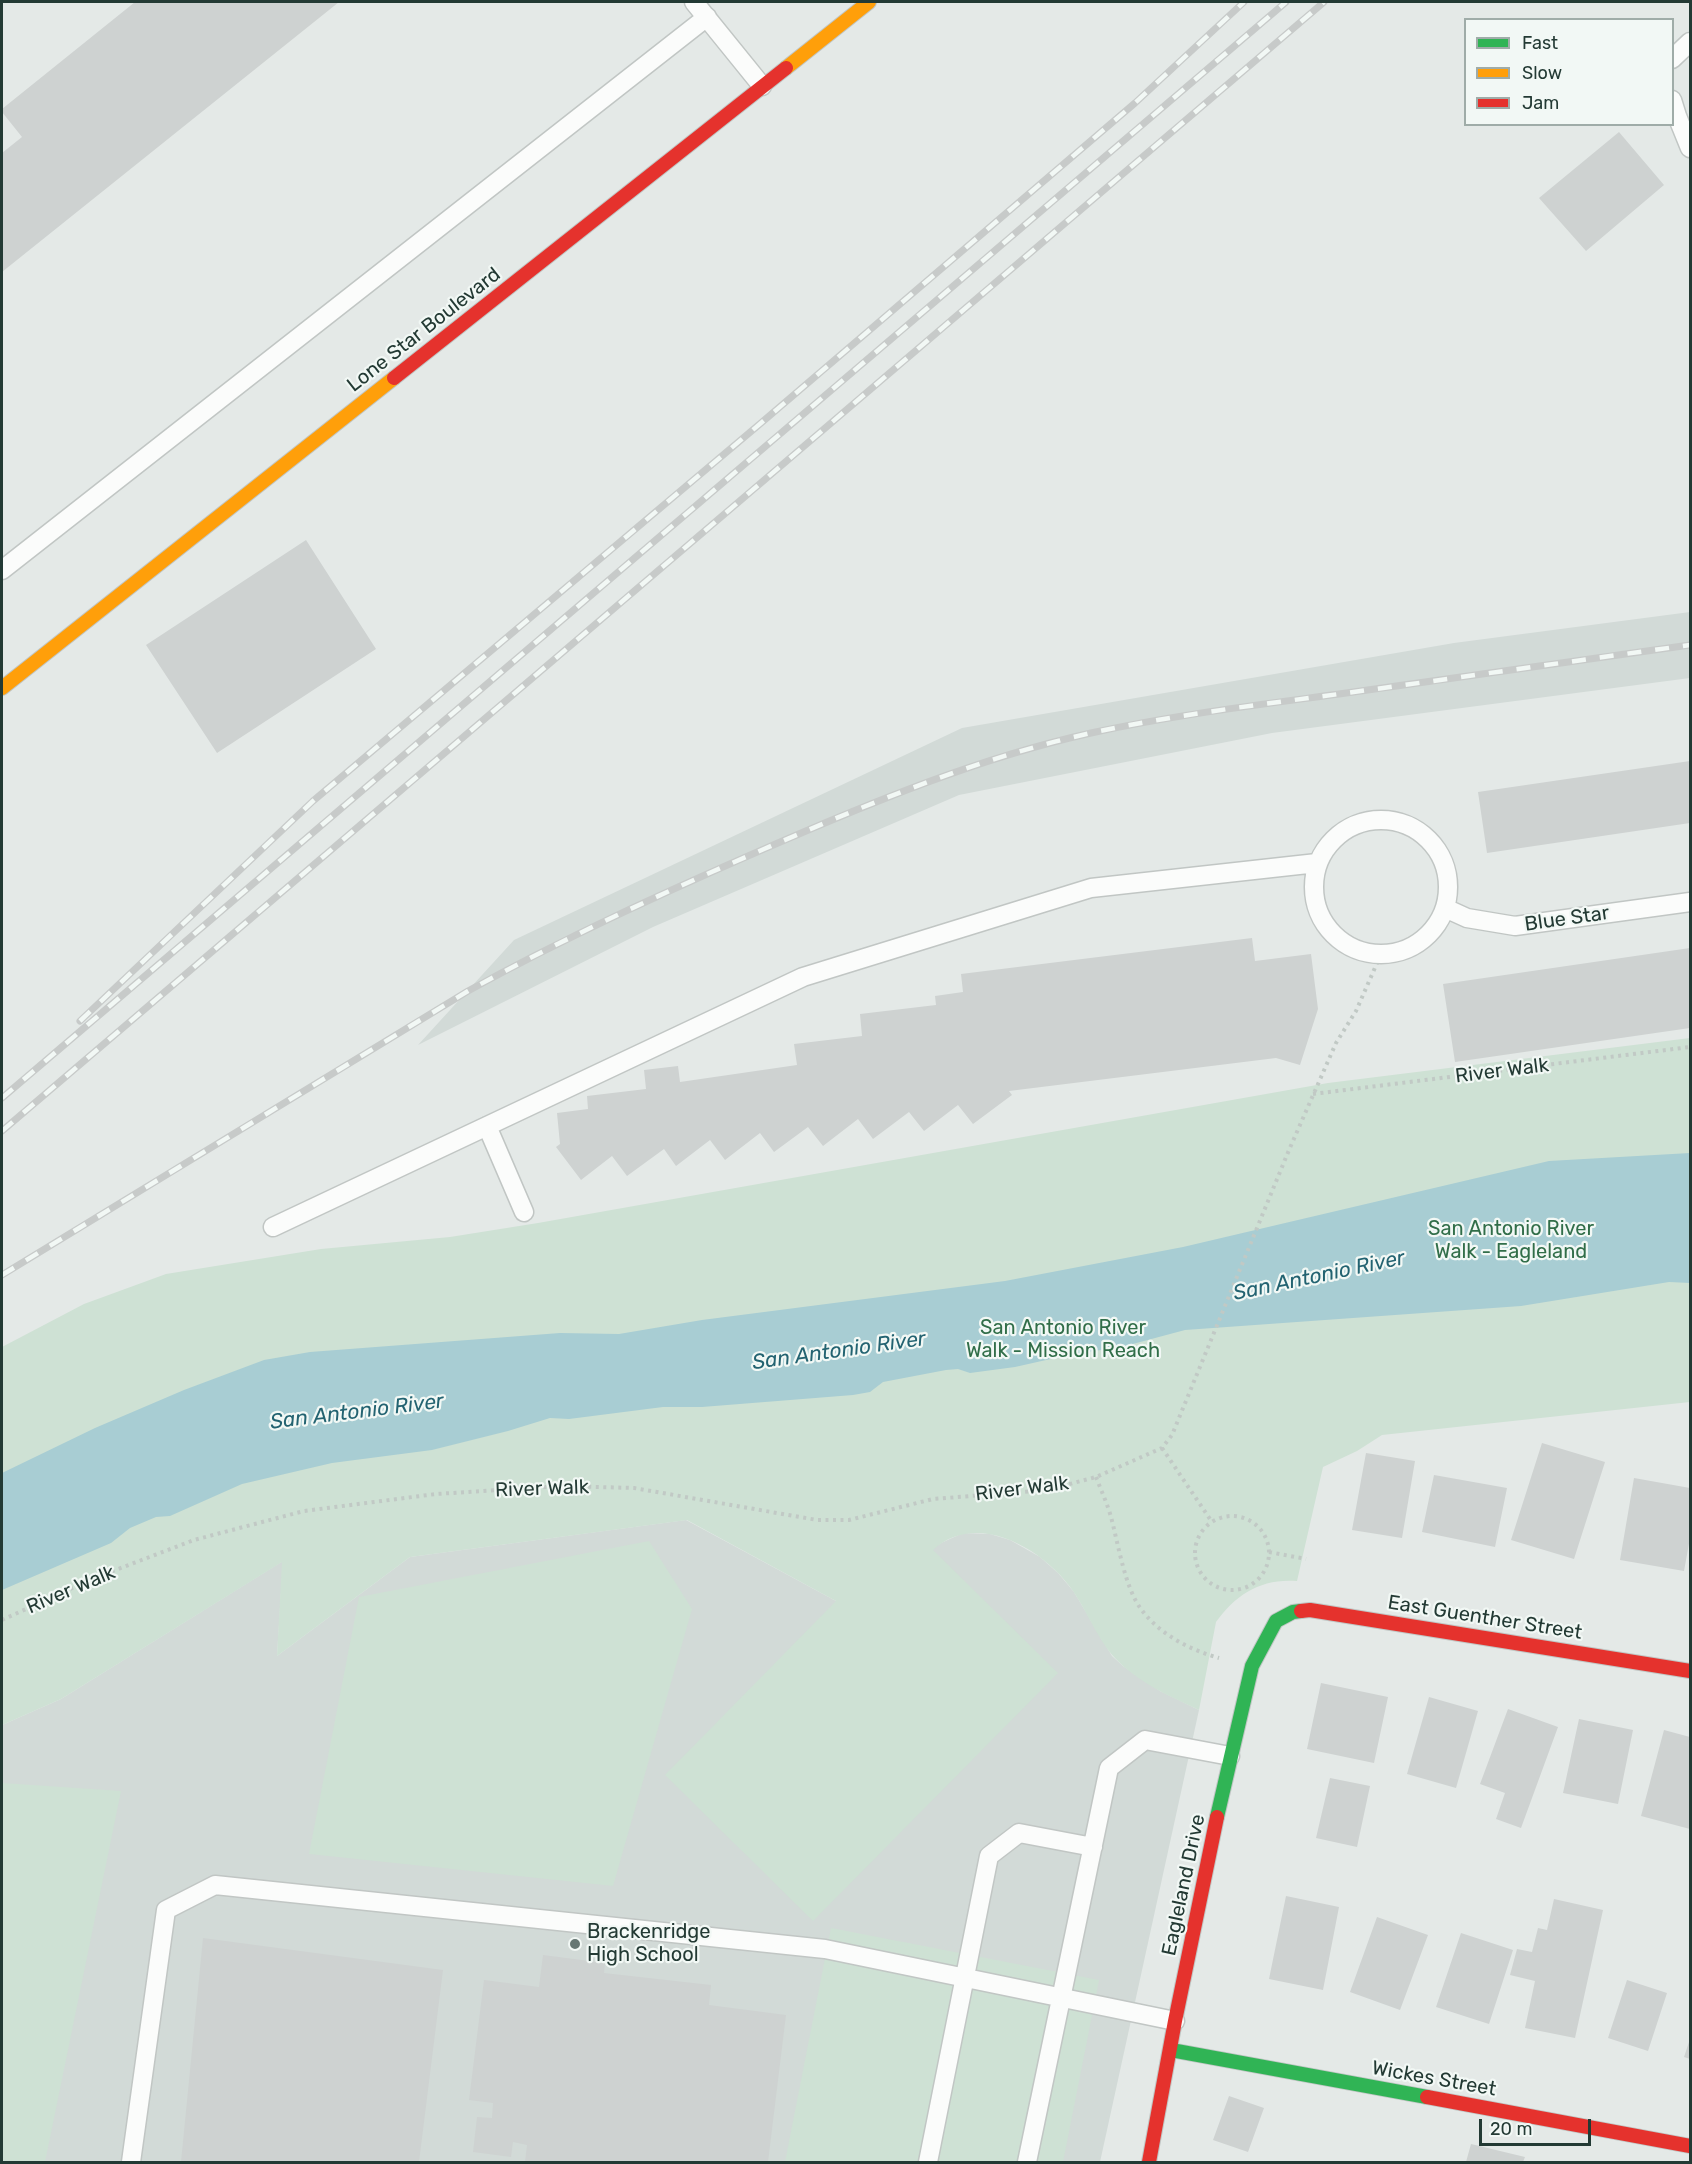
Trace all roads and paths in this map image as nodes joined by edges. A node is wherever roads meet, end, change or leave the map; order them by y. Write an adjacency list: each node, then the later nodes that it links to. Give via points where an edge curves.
1 (694, 2): 3 (lane)
2 (864, 3): 6 (street, Lone Star Boulevard)
3 (707, 17): 6 (lane); 9 (lane)
4 (1690, 42): 5 (lane)
5 (1674, 57)
6 (762, 87): 10 (street, Lone Star Boulevard)
7 (1674, 106): 8 (lane)
8 (1690, 148)
9 (2, 570)
10 (2, 688)
11 (1317, 863): 13 (lane, via 1326,848 1352,825 1386,819 1403,823 1432,842 1441,857 1448,882); 14 (lane, via 1314,895 1325,926 1349,946); 17 (lane, via 1091,888 803,977)
12 (1690, 902): 13 (lane, Blue Star, via 1515,926 1467,918)
13 (1445, 908): 14 (lane, via 1427,936 1413,946)
14 (1381, 954): 16 (path, River Walk)
15 (1690, 1047): 16 (path, River Walk)
16 (1314, 1094): 20 (path, River Walk, via 1172,1435)
17 (487, 1126): 18 (lane); 19 (lane)
18 (524, 1212)
19 (273, 1227)
20 (1162, 1448): 21 (path, River Walk); 22 (path)
21 (1096, 1477): 25 (path, River Walk, via 1047,1490 933,1499 849,1520 817,1520 634,1488 562,1486 436,1494 304,1511 194,1540 92,1579); 27 (path, River Walk, via 1140,1609 1179,1642)
22 (1212, 1522): 23 (path, via 1230,1516 1249,1520 1264,1534); 23 (path, via 1199,1536 1194,1555 1200,1573 1214,1587 1233,1591 1251,1585 1265,1571)
23 (1269, 1552): 24 (path)
24 (1306, 1559)
25 (2, 1620)
26 (1276, 1621): 28 (street, East Guenther Street, via 1293,1611 1310,1610); 29 (street, Eagleland Drive, via 1252,1666)
27 (1206, 1655)
28 (1690, 1671)
29 (1230, 1756): 30 (lane, via 1145,1740 1109,1768); 33 (street, Eagleland Drive)
30 (1093, 1847): 31 (lane, via 1019,1833 989,1856); 32 (lane)
31 (965, 1977): 32 (lane); 36 (lane, via 825,1949 215,1885 166,1910); 37 (lane)
32 (1061, 1998): 33 (lane); 38 (lane)
33 (1176, 2021): 34 (street, Eagleland Drive)
34 (1171, 2050): 35 (street, Wickes Street); 39 (street, Eagleland Drive)
35 (1690, 2146)
36 (131, 2163)
37 (928, 2163)
38 (1027, 2163)
39 (1149, 2163)

